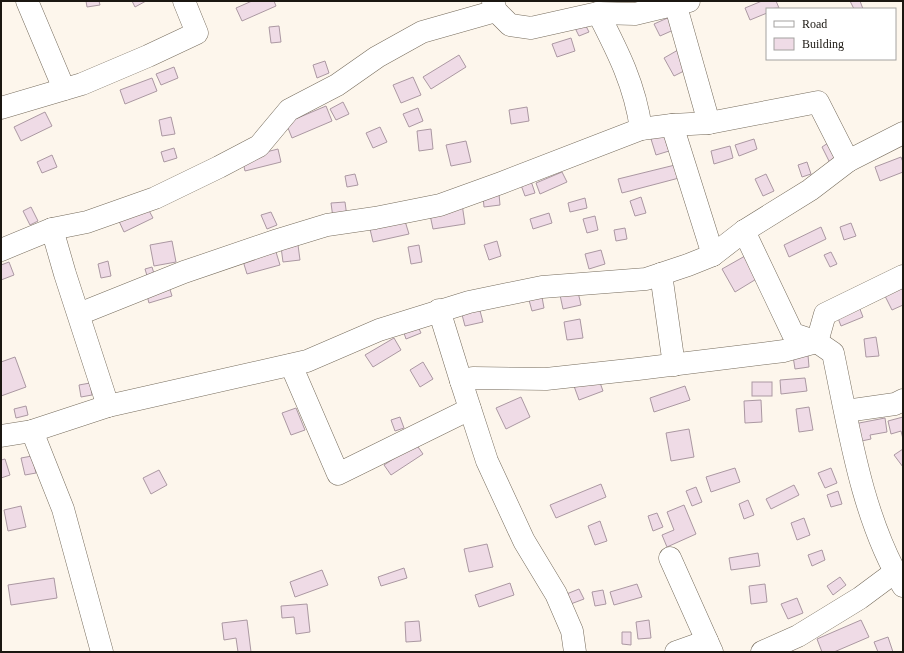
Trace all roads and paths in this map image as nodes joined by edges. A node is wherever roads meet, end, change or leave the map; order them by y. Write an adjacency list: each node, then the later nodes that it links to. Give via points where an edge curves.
1 (27, 1): 7 (street)
2 (184, 1): 7 (street, via 197,33 89,81)
3 (682, 2): 5 (street); 9 (street)
4 (494, 6): 6 (street, via 510,25 531,28); 14 (street, via 422,32 377,57 337,85 289,110 259,146 220,167 155,198 87,222)
5 (632, 8): 6 (street)
6 (598, 13): 11 (street, via 622,61 638,106)
7 (64, 89): 8 (street)
8 (1, 108)
9 (709, 123): 10 (street); 13 (street, via 818,102)
10 (672, 125): 11 (street); 17 (street)
11 (641, 129): 21 (street, via 440,205 327,225 184,272)
12 (903, 133): 13 (street)
13 (848, 161): 15 (street, via 810,190)
14 (52, 229): 16 (street); 21 (street)
15 (744, 231): 17 (street); 22 (street, via 793,334)
16 (1, 250)
17 (713, 255): 18 (street)
18 (661, 274): 20 (street, via 646,279 542,287); 24 (street)
19 (903, 276): 22 (street, via 824,314)
20 (439, 310): 23 (street, via 379,330 307,361); 25 (street)
21 (79, 314): 27 (street)
22 (817, 342): 24 (street, via 784,351); 29 (street, via 833,352)
23 (291, 365): 27 (street); 28 (street, via 338,474)
24 (674, 365): 25 (street, via 546,379 473,378)
25 (461, 381): 28 (street)
26 (903, 400): 29 (street, via 895,404)
27 (108, 406): 30 (street)
28 (470, 409): 36 (street, via 487,461 524,541 556,594 567,619)
29 (846, 411): 33 (street, via 857,464 875,526)
30 (32, 431): 31 (street); 35 (street, via 63,509)
31 (1, 436)
32 (670, 558): 34 (street)
33 (899, 579): 38 (street, via 860,598 798,636)
34 (710, 646): 37 (street)
35 (102, 652)
36 (575, 652)
37 (676, 652)
38 (762, 652)

